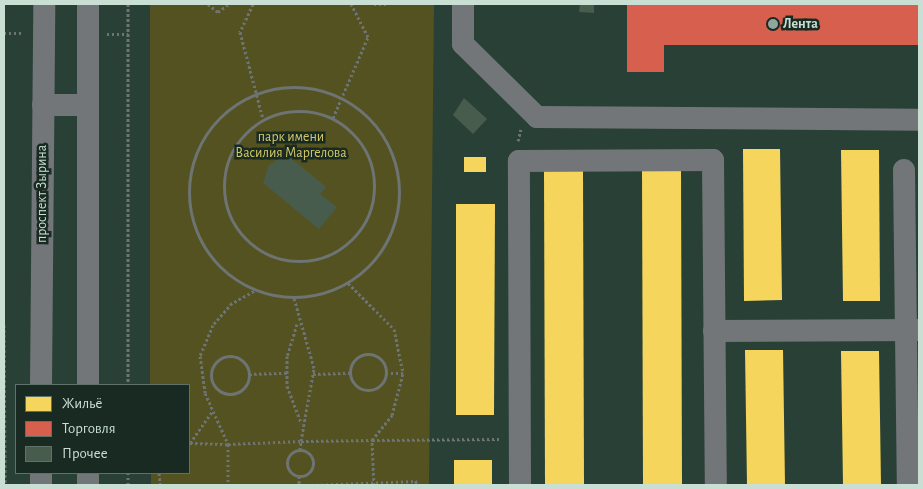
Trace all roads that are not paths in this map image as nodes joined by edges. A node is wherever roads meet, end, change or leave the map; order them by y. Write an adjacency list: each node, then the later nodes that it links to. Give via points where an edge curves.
1 (44, 4): 4 (street, проспект Зырина)
2 (88, 4): 5 (street)
3 (463, 4): 6 (street, via 463,44 537,117)
4 (43, 105): 5 (street); 10 (street, проспект Зырина)
5 (87, 105): 11 (street)
6 (919, 120)
7 (904, 170): 8 (street)
8 (912, 330): 9 (street); 14 (street)
9 (714, 331): 12 (street, via 712,160 519,161); 13 (street)
10 (41, 384)
11 (88, 384)
12 (520, 485)
13 (716, 485)
14 (908, 485)

